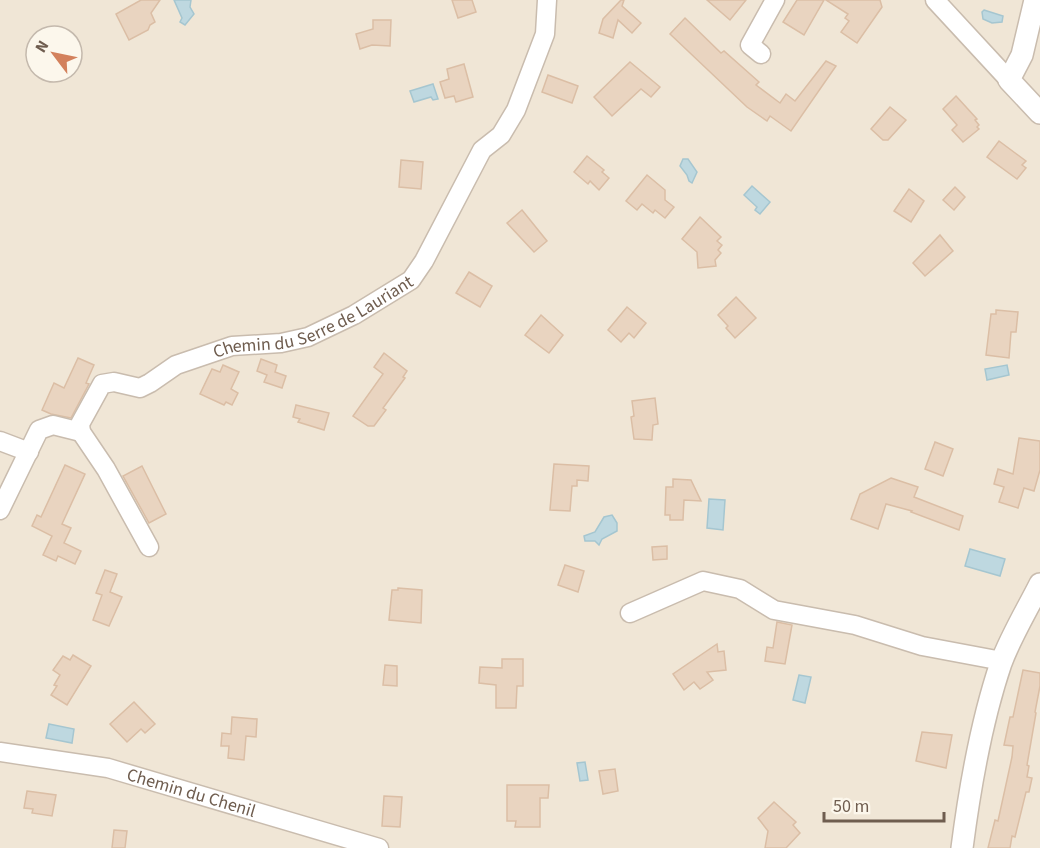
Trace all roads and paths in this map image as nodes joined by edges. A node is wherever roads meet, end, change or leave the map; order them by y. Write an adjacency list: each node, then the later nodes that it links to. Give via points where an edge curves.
1 (547, 0): 8 (street, Chemin du Serre de Lauriant, via 545,34 516,110 501,135 482,150 411,280 354,315 308,337 232,346 176,365 140,388 114,382 102,384 80,424)
2 (775, 0): 5 (street, via 750,45)
3 (935, 0): 6 (street)
4 (1035, 0): 6 (street, via 1022,55)
5 (761, 54)
6 (1009, 80): 7 (street)
7 (1040, 113)
8 (81, 432): 10 (street, via 53,425 39,430); 12 (street)
9 (0, 441): 10 (street)
10 (29, 452): 11 (street)
11 (0, 510)
12 (149, 547)
13 (1040, 584): 15 (street)
14 (630, 613): 15 (street, via 703,581 740,589 774,610 855,625 922,646)
15 (1002, 661): 18 (street, via 983,728)
16 (0, 752): 17 (street, Chemin du Chenil, via 108,768)
17 (379, 848)
18 (962, 848)

